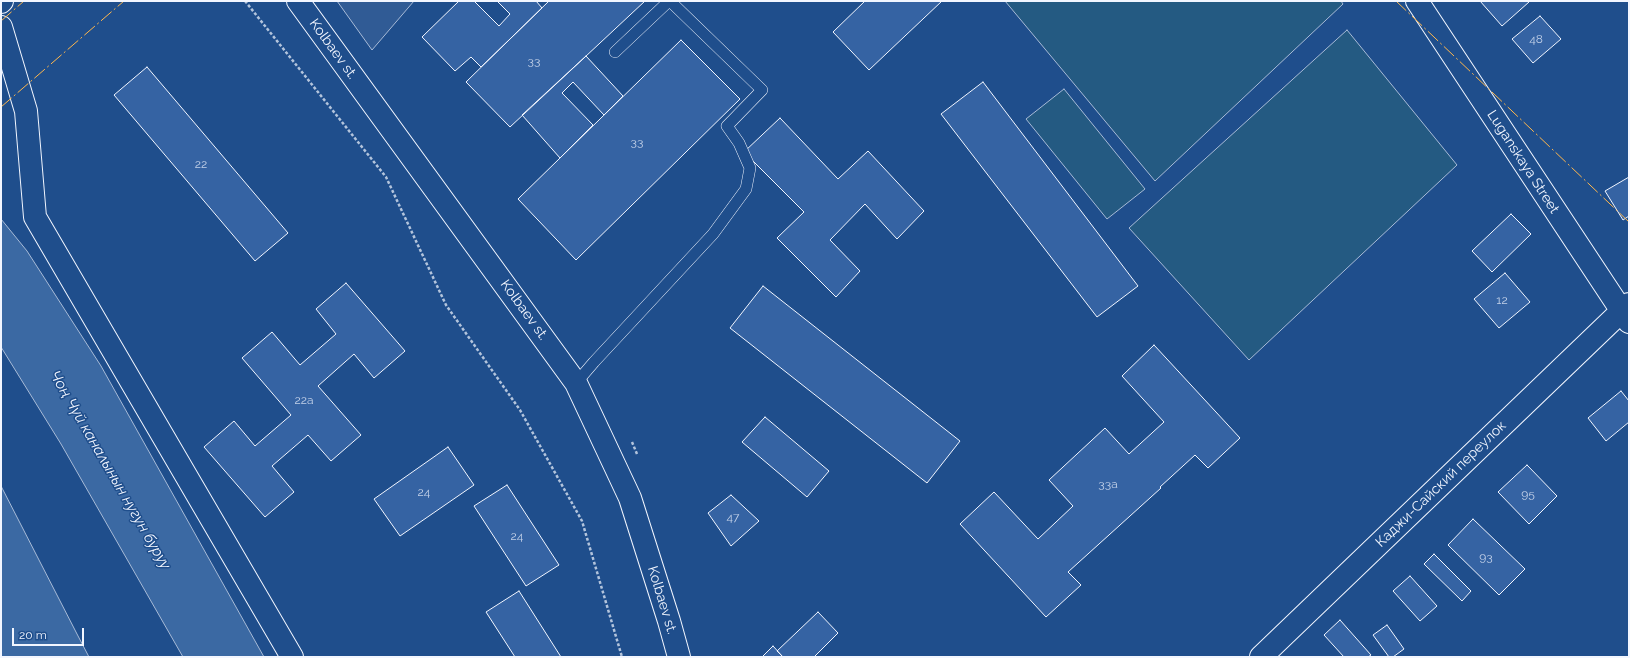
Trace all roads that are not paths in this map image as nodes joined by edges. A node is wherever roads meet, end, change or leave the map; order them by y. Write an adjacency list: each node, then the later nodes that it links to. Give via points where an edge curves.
1 (670, 1): 5 (lane); 7 (lane, via 762,90 727,126 750,168 746,189 713,234)
2 (1417, 1): 6 (street, Luganskaya Street)
3 (303, 3): 7 (street, Kolbaev st.)
4 (1, 27): 8 (street, via 26,111 35,217)
5 (615, 52)
6 (1626, 313): 10 (street, Каджи-Сайский переулок)
7 (576, 383): 9 (street, Kolbaev st., via 630,498 670,621)
8 (292, 657)
9 (679, 657)
10 (1261, 657)

